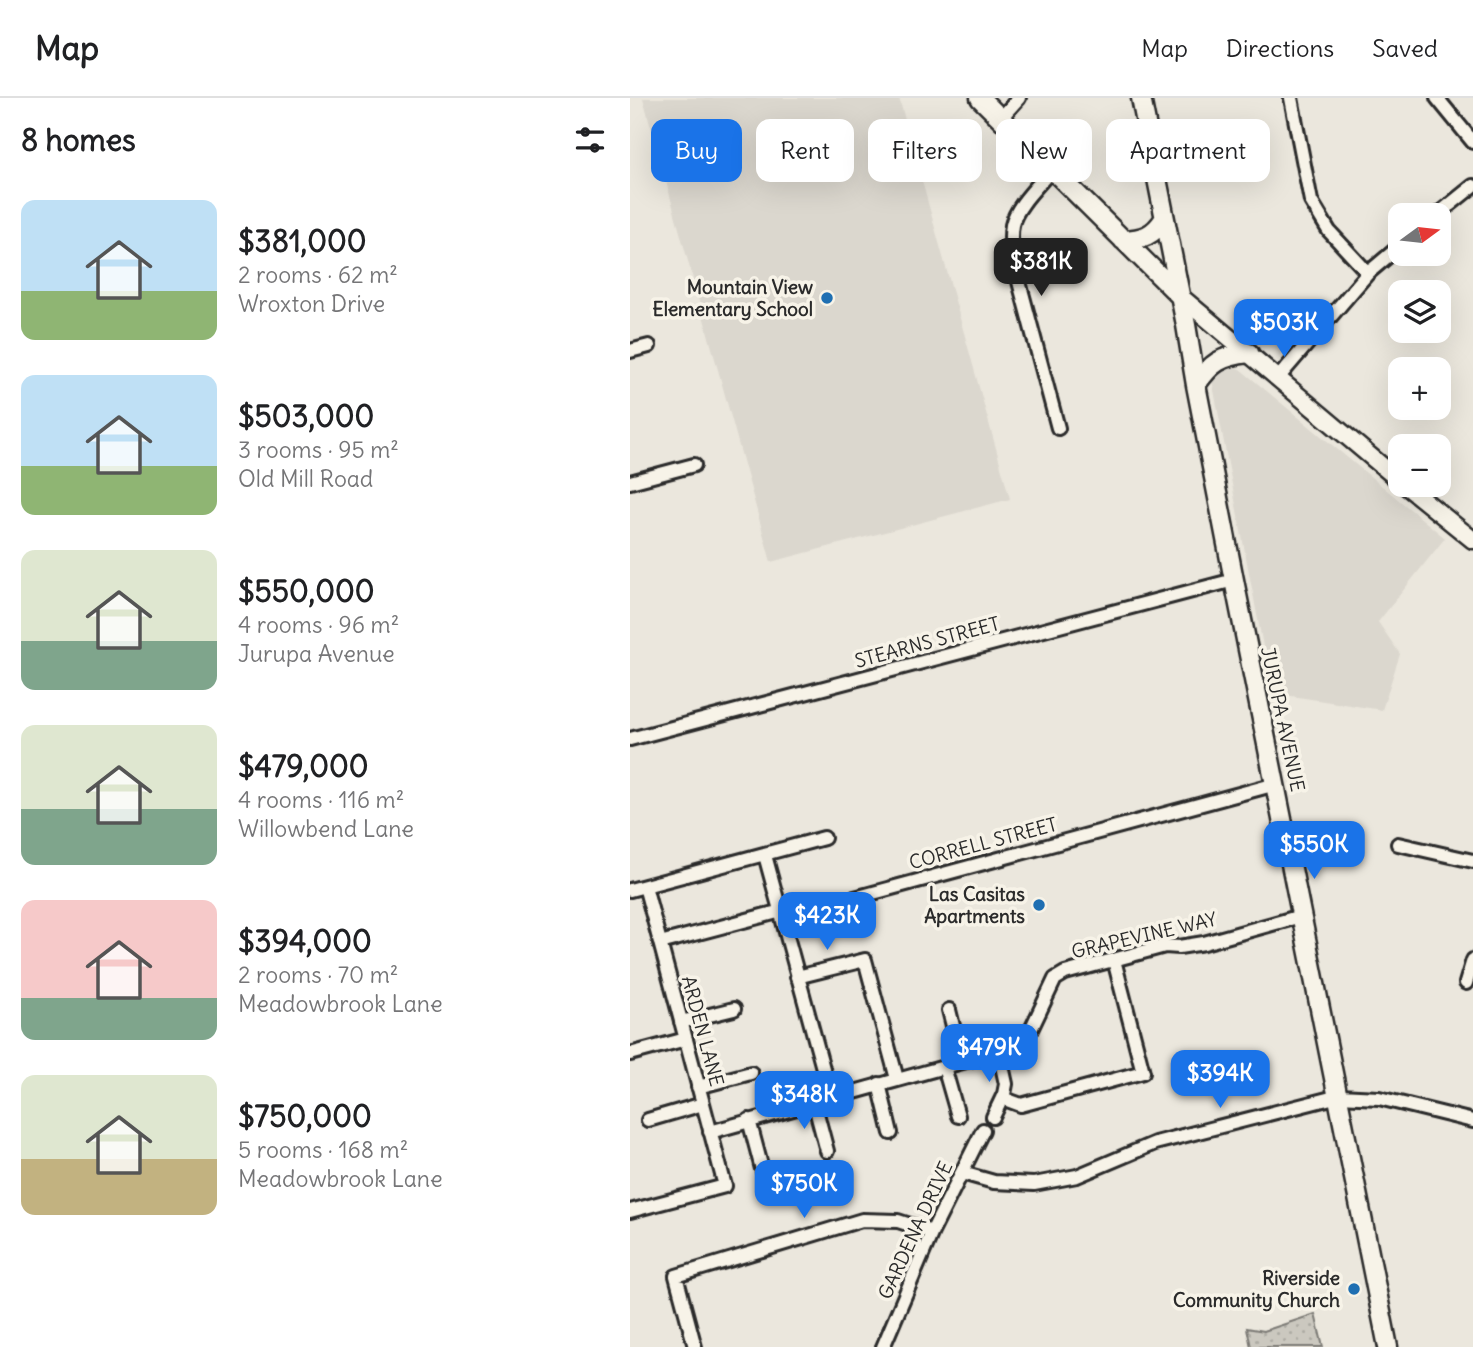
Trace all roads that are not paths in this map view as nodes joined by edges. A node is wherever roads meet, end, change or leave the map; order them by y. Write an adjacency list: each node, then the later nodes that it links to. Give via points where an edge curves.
1 (980, 98): 6 (main road)
2 (1019, 98): 6 (street)
3 (1141, 98): 12 (main road, JURUPA AVENUE)
4 (1292, 98): 15 (street, via 1311,201 1329,231)
5 (1437, 98): 7 (street)
6 (1000, 119)
7 (1473, 142)
8 (1041, 182): 22 (street, via 1013,221 1010,239)
9 (1063, 182): 13 (main road)
10 (1473, 186): 11 (street)
11 (1451, 204)
12 (1164, 219): 13 (main road, via 1148,236); 16 (main road, JURUPA AVENUE)
13 (1123, 240): 16 (main road)
14 (1388, 256): 15 (street)
15 (1368, 273): 20 (street)
16 (1180, 296): 19 (street); 21 (main road, JURUPA AVENUE)
17 (649, 346): 18 (street)
18 (630, 351)
19 (1249, 353): 20 (street); 21 (main road, via 1219,361 1206,369)
20 (1278, 378): 24 (street)
21 (1196, 385): 28 (main road, JURUPA AVENUE)
22 (1058, 428)
23 (694, 465): 25 (street)
24 (1388, 471)
25 (630, 482)
26 (1420, 497): 27 (street)
27 (1473, 540)
28 (1234, 580): 29 (street, STEARNS STREET); 30 (main road, JURUPA AVENUE)
29 (630, 740)
30 (1276, 784): 37 (street, CORRELL STREET, via 838,902); 38 (main road, JURUPA AVENUE)
31 (824, 838): 33 (street)
32 (1398, 844): 34 (street)
33 (765, 855): 35 (street); 37 (street)
34 (1473, 861)
35 (645, 886): 36 (street); 39 (street, ARDEN LANE)
36 (630, 890)
37 (780, 911): 39 (street, CORRELL STREET); 42 (street)
38 (1301, 916): 40 (street, GRAPEVINE WAY, via 1204,943 1165,946); 56 (main road, JURUPA AVENUE)
39 (660, 943): 46 (street, ARDEN LANE)
40 (1114, 960): 48 (street, GRAPEVINE WAY, via 1055,979 1027,1038 1020,1046); 58 (street, via 1143,1072 1021,1105)
41 (1473, 960): 43 (street)
42 (797, 977): 53 (street, via 864,960); 57 (street)
43 (1466, 983)
44 (734, 1009): 46 (street)
45 (949, 1010): 50 (street)
46 (681, 1022): 47 (street, ARDEN LANE)
47 (686, 1039): 49 (street); 55 (street, ARDEN LANE)
48 (999, 1052): 50 (street, GRAPEVINE WAY); 58 (street, via 1006,1084)
49 (630, 1054)
50 (962, 1062): 51 (street, GRAPEVINE WAY)
51 (944, 1067): 53 (street, GRAPEVINE WAY); 61 (street)
52 (751, 1073): 55 (street)
53 (897, 1080): 54 (street, GRAPEVINE WAY)
54 (879, 1084): 57 (street, GRAPEVINE WAY); 68 (street)
55 (698, 1087): 60 (street, ARDEN LANE)
56 (1339, 1096): 65 (street, via 1379,1098); 71 (street, via 1155,1143 1077,1176 1034,1184 994,1182); 76 (main road, JURUPA AVENUE)
57 (831, 1098): 59 (street, GRAPEVINE WAY)
58 (1002, 1098): 62 (street)
59 (814, 1102): 64 (street, GRAPEVINE WAY); 69 (street)
60 (703, 1104): 63 (street); 67 (street, ARDEN LANE)
61 (958, 1116)
62 (993, 1117)
63 (648, 1120)
64 (750, 1120): 67 (street, GRAPEVINE WAY); 70 (street)
65 (1473, 1121)
66 (983, 1130): 71 (street, GARDENA DRIVE)
67 (710, 1132): 72 (street, ARDEN LANE, via 724,1186)
68 (891, 1133)
69 (827, 1151)
70 (762, 1169)
71 (962, 1173): 73 (street, GARDENA DRIVE)
72 (630, 1211)
73 (932, 1232): 74 (street, via 898,1221 862,1220 676,1276); 75 (street, GARDENA DRIVE)
74 (695, 1347)
75 (883, 1347)
76 (1388, 1347)

